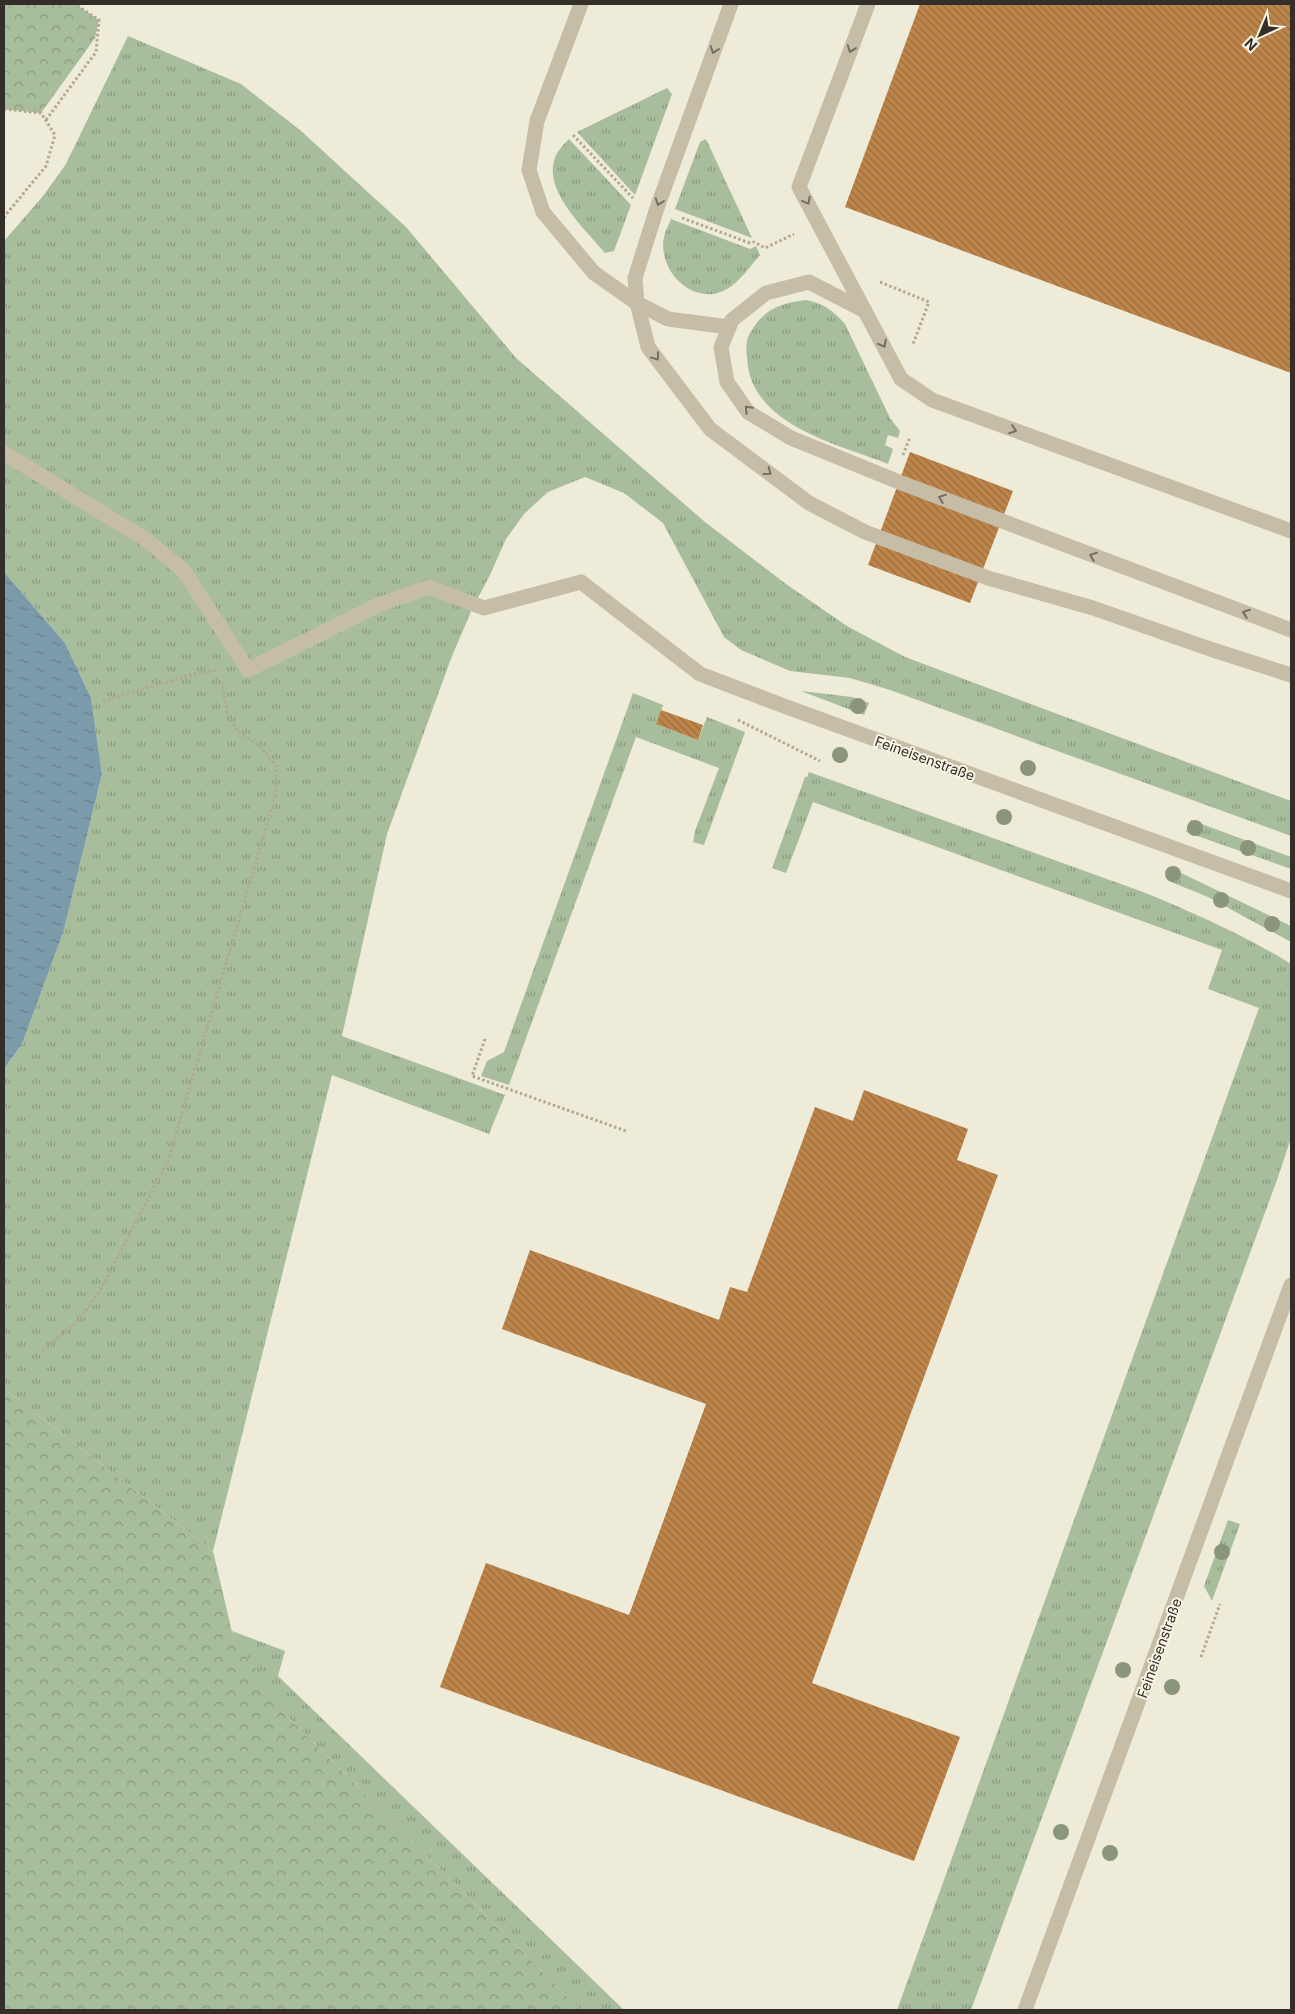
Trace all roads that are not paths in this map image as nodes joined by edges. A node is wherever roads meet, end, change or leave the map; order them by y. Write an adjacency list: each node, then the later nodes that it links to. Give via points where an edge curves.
1 (581, 4): 4 (street, via 537,121 529,170 543,212 594,272)
2 (731, 4): 4 (street, one-way to 4, via 656,208 636,278)
3 (868, 4): 5 (street, one-way to 5, via 799,187)
4 (637, 303): 6 (street, via 668,319); 10 (street, one-way to 10, via 648,347 710,429 809,503 865,532 988,578 1093,608)
5 (865, 311): 6 (street, via 809,282 766,293 732,320); 8 (street, one-way to 8, via 901,379 932,400)
6 (729, 327): 9 (street, one-way to 6, via 791,438 748,412 726,382 721,347)
7 (4, 453): 11 (street, Feineisenstraße, via 145,538 184,571 248,670 378,605 429,587 484,608 582,582 700,674)
8 (1291, 531)
9 (1291, 630)
10 (1291, 675)
11 (1291, 891)
12 (1291, 1285): 13 (street, Feineisenstraße)
13 (1025, 2010)

